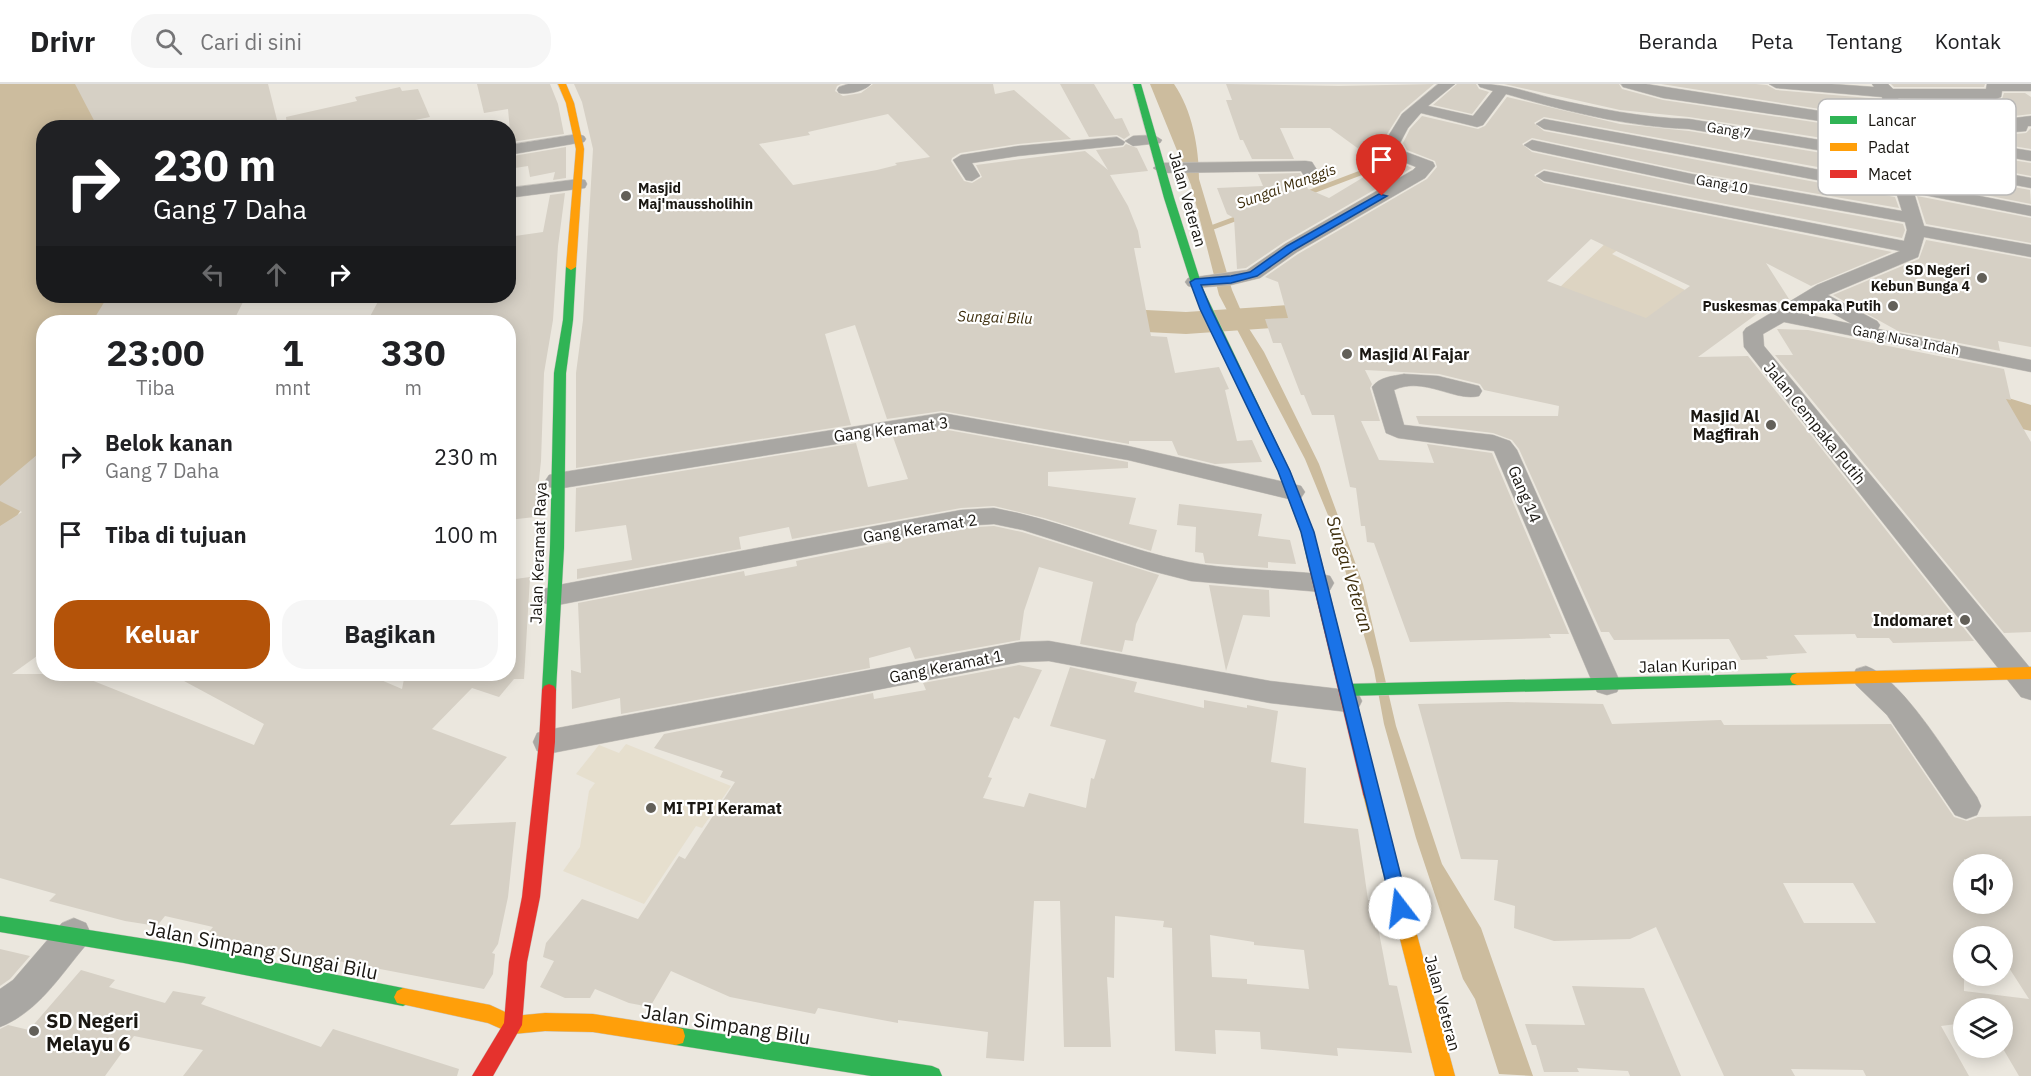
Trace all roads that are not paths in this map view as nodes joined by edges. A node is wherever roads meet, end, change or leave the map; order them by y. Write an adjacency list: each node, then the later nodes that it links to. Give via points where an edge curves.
1 (562, 84): 19 (main road, Jalan Keramat Raya)
2 (864, 84): 12 (street)
3 (1137, 84): 20 (main road, Jalan Veteran)
4 (1448, 84): 16 (street)
5 (1485, 84): 10 (street, Gang 7)
6 (1628, 84): 17 (street, via 1663,93)
7 (1776, 84): 9 (street)
8 (2031, 87): 11 (street)
9 (1817, 88): 13 (street); 14 (street)
10 (1502, 89): 16 (street, via 1477,122); 21 (street, Gang 7, via 1660,123)
11 (1990, 89): 13 (street); 15 (street)
12 (844, 90)
13 (1887, 96)
14 (1820, 99)
15 (2001, 99)
16 (1419, 108): 40 (street, via 1392,143 1402,156 1426,167 1419,174 1253,274)
17 (1818, 116)
18 (1544, 124): 27 (street)
19 (578, 139): 23 (street); 33 (main road, Jalan Keramat Raya)
20 (1154, 140): 26 (main road, Jalan Veteran); 28 (street, via 1018,151 961,160)
21 (1818, 143)
22 (1532, 145): 38 (street, Gang 10)
23 (516, 149)
24 (2016, 154): 25 (street)
25 (2031, 156)
26 (1161, 168): 30 (street, via 1306,166); 40 (main road, Jalan Veteran)
27 (1818, 173)
28 (972, 176)
29 (1544, 176): 38 (street)
30 (1314, 178)
31 (2016, 180): 32 (street, Gang 7)
32 (2031, 183)
33 (579, 184): 34 (street); 46 (main road, Jalan Keramat Raya, via 560,373)
34 (516, 192)
35 (1906, 195): 38 (street)
36 (1943, 195): 37 (street)
37 (2031, 211)
38 (1913, 232): 39 (street); 41 (street, Jalan Cempaka Putih, via 1911,253)
39 (2031, 251)
40 (1213, 281): 47 (main road, Jalan Veteran, via 1206,309)
41 (1814, 295): 42 (street, Jalan Cempaka Putih); 43 (street)
42 (1781, 315): 43 (street, Gang Nusa Indah); 51 (street, Jalan Cempaka Putih, via 1753,332 1755,347)
43 (1897, 339): 44 (street, Gang Nusa Indah)
44 (2031, 366)
45 (1471, 391): 52 (street, Gang 14, via 1448,384 1401,380 1383,387 1398,431 1493,442 1509,455)
46 (557, 481): 47 (street, Gang Keramat 3, via 942,420 1128,453); 49 (main road, Jalan Keramat Raya)
47 (1293, 492): 48 (main road, Jalan Veteran)
48 (1321, 583): 49 (street, Gang Keramat 2, via 1191,572 994,516 961,518); 53 (main road, Jalan Veteran)
49 (553, 596): 54 (main road, Jalan Keramat Raya)
50 (1866, 677): 51 (main road, Jalan Kuripan); 52 (main road, Jalan Kuripan); 55 (street, via 1897,706)
51 (2027, 678)
52 (1607, 684): 53 (main road, Jalan Kuripan)
53 (1352, 693): 54 (street, Gang Keramat 1, via 1269,692 1049,651 1030,652); 62 (main road, Jalan Veteran)
54 (547, 742): 59 (main road, Jalan Keramat Raya)
55 (1966, 807)
56 (0, 924): 57 (main road, Jalan Simpang Sungai Bilu)
57 (74, 934): 58 (street, via 25,992); 59 (main road, Jalan Simpang Sungai Bilu, via 490,1014)
58 (0, 1010)
59 (513, 1025): 60 (main road); 61 (main road, Jalan Simpang Bilu, via 594,1023)
60 (482, 1076)
61 (932, 1076)
62 (1445, 1076)

